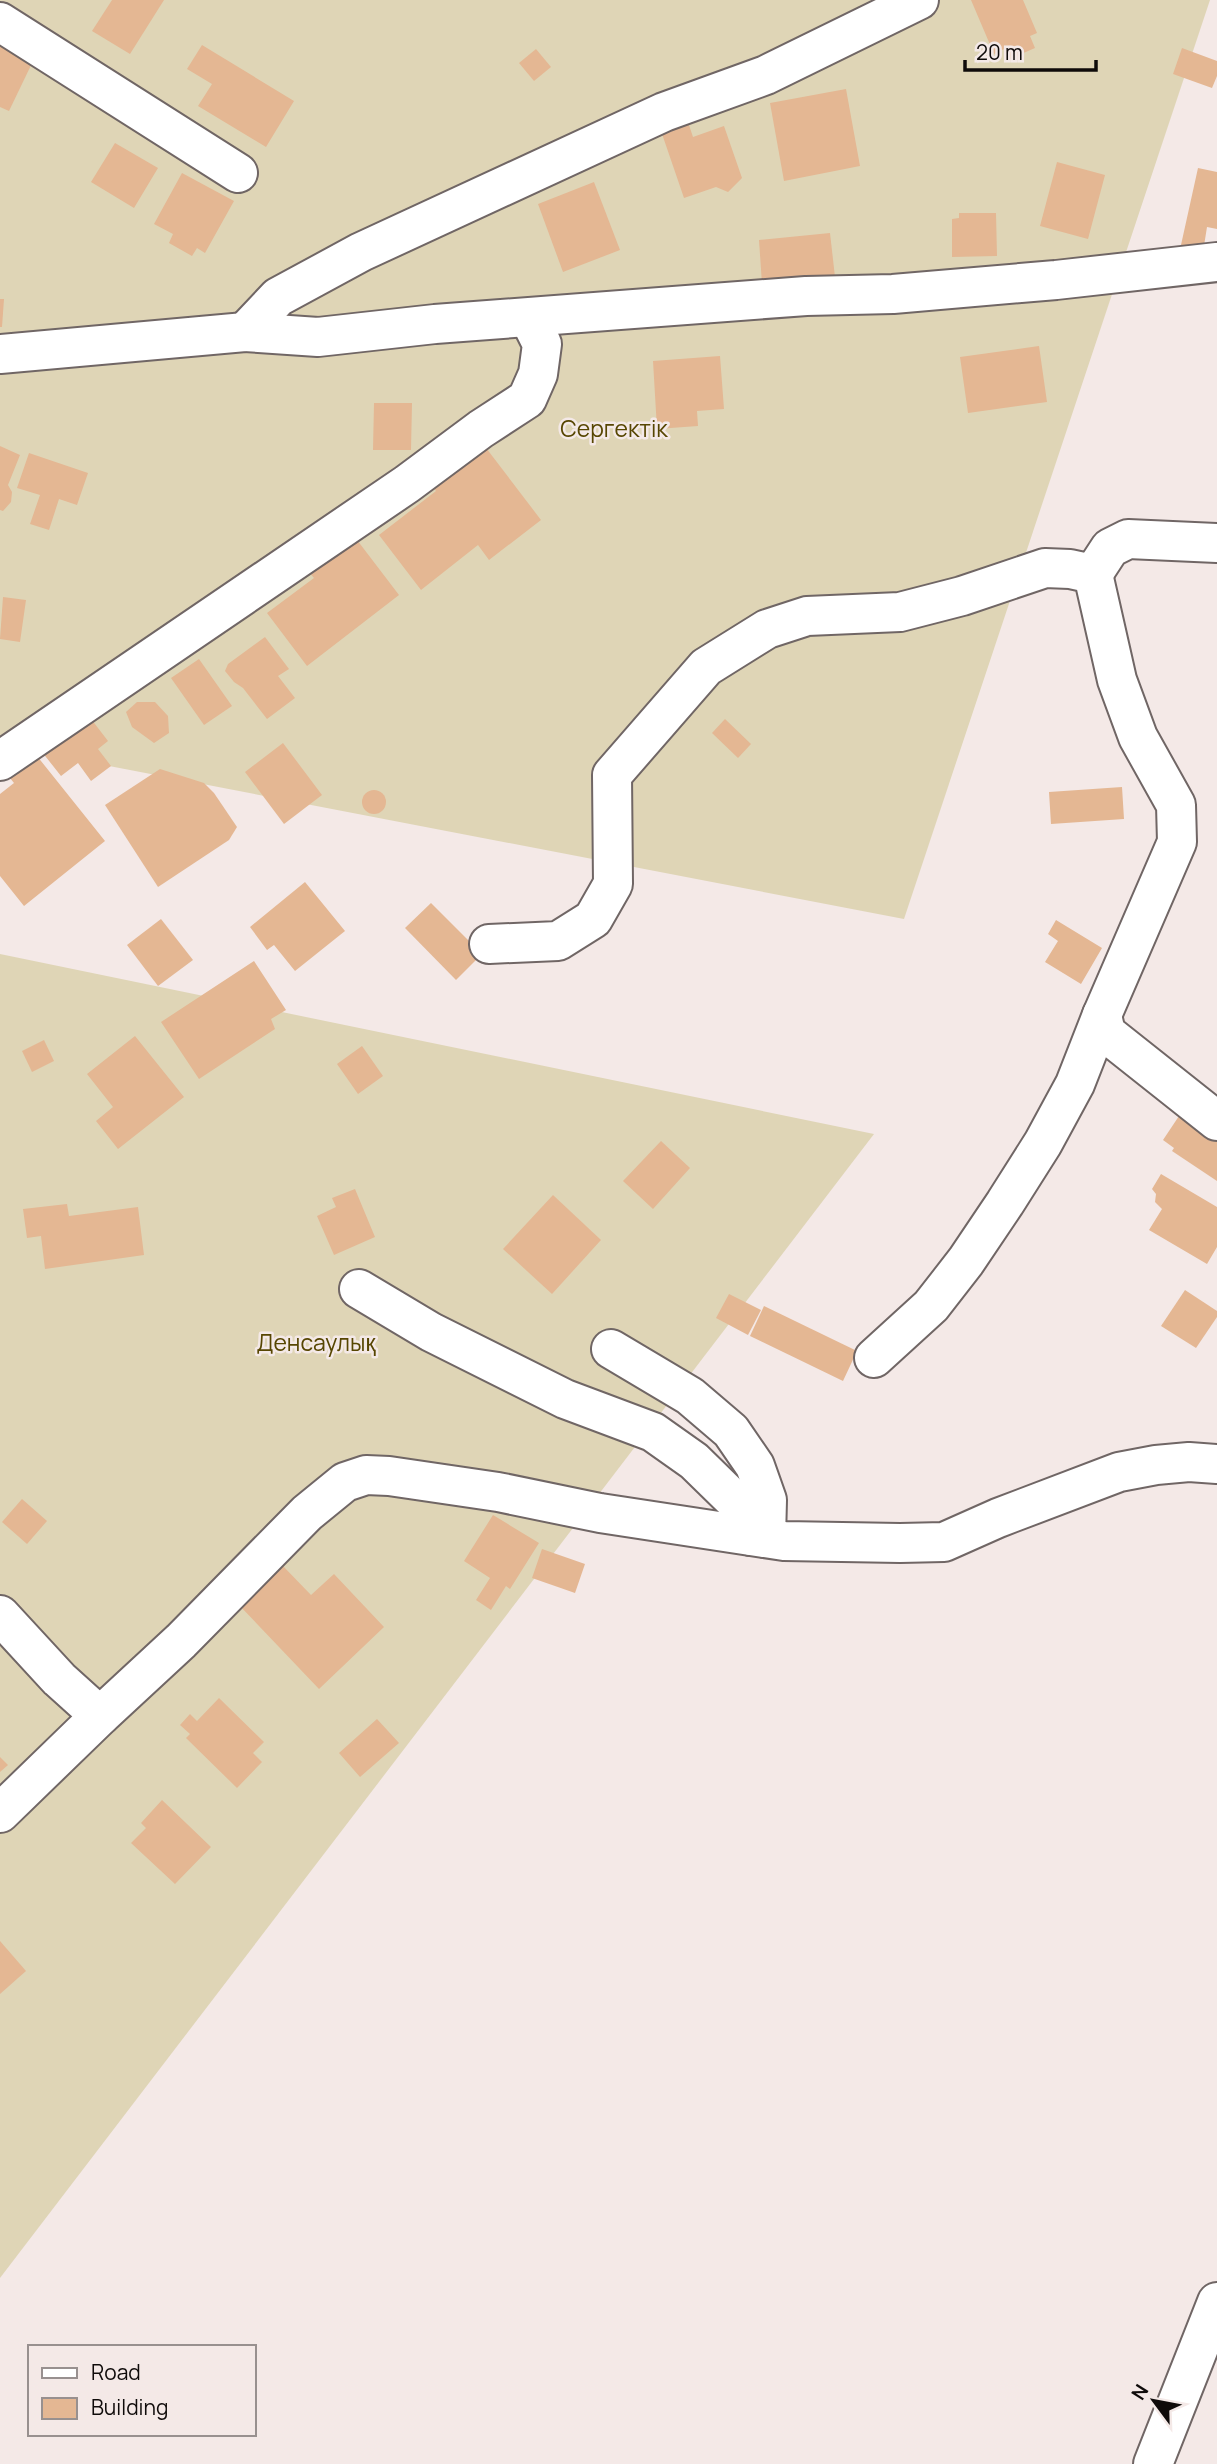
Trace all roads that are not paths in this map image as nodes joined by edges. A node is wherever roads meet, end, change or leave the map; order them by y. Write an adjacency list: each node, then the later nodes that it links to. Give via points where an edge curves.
1 (919, 0): 6 (street, via 766,75 664,112 361,252 278,297)
2 (0, 22): 3 (street)
3 (238, 173)
4 (1217, 262): 5 (street, via 893,294 806,296)
5 (529, 318): 6 (street, via 318,337); 10 (street, via 542,344 538,374 527,399)
6 (245, 332): 7 (street)
7 (0, 354)
8 (1217, 543): 9 (street, via 1128,539 1110,548)
9 (1093, 574): 11 (street, via 1045,568 900,612 807,616 767,629 736,647 706,667 612,775 613,884 593,919 558,941); 12 (street, via 1117,680 1138,737 1176,805 1177,842)
10 (0, 761)
11 (489, 944)
12 (1102, 1015): 13 (street, via 1106,1033); 14 (street)
13 (1122, 1047): 14 (street); 15 (street)
14 (1082, 1069): 18 (street, via 1043,1143 966,1261 931,1306)
15 (1217, 1121)
16 (359, 1289): 20 (street, via 431,1332 565,1399 653,1432 694,1461 737,1503)
17 (611, 1349): 20 (street, via 690,1396 731,1431 755,1466 767,1500)
18 (874, 1358)
19 (1217, 1464): 20 (street, via 1189,1462 1119,1472 944,1542 849,1543)
20 (759, 1537): 22 (street, via 498,1492 366,1475 345,1482 307,1513 181,1642)
21 (0, 1615): 22 (street)
22 (100, 1716): 23 (street)
23 (0, 1812)
24 (1217, 2302): 25 (street)
25 (1153, 2464)

